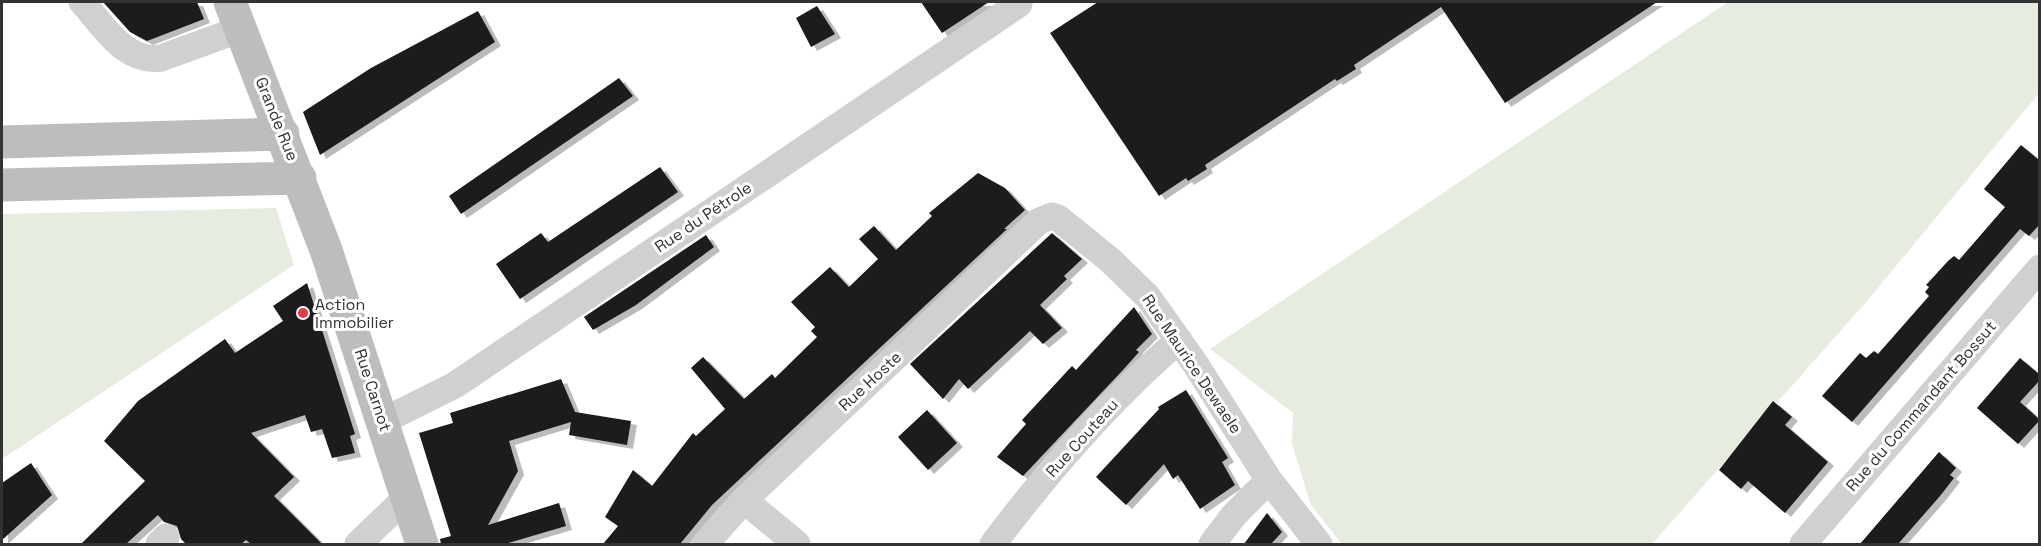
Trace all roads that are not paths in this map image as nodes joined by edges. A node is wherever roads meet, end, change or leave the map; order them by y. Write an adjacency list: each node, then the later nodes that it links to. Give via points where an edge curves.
1 (82, 2): 3 (street, via 123,48 138,58 148,59 161,58)
2 (1019, 4): 12 (street, Rue du Pétrole, via 455,386)
3 (235, 15): 4 (main road, Grande Rue)
4 (283, 134): 5 (main road); 6 (main road, Grande Rue)
5 (2, 142)
6 (300, 178): 7 (main road); 9 (main road, Grande Rue)
7 (2, 185)
8 (1039, 221): 11 (street, Rue Maurice Dewaele, via 1058,218 1110,260 1148,297); 15 (street, Rue Hoste)
9 (321, 237): 12 (main road, Rue Carnot)
10 (2040, 268): 23 (street, Rue du Commandant Bossut)
11 (1179, 340): 13 (street, Rue Maurice Dewaele); 20 (street, Rue Couteau, via 1102,414)
12 (383, 421): 14 (main road, Rue Carnot)
13 (1269, 480): 21 (street); 22 (street, Rue Maurice Dewaele)
14 (407, 497): 16 (street); 17 (main road, Rue Carnot)
15 (744, 500): 18 (street, Rue Hoste); 19 (street)
16 (358, 544)
17 (422, 544)
18 (705, 544)
19 (797, 544)
20 (993, 544)
21 (1212, 544)
22 (1319, 544)
23 (1803, 544)

